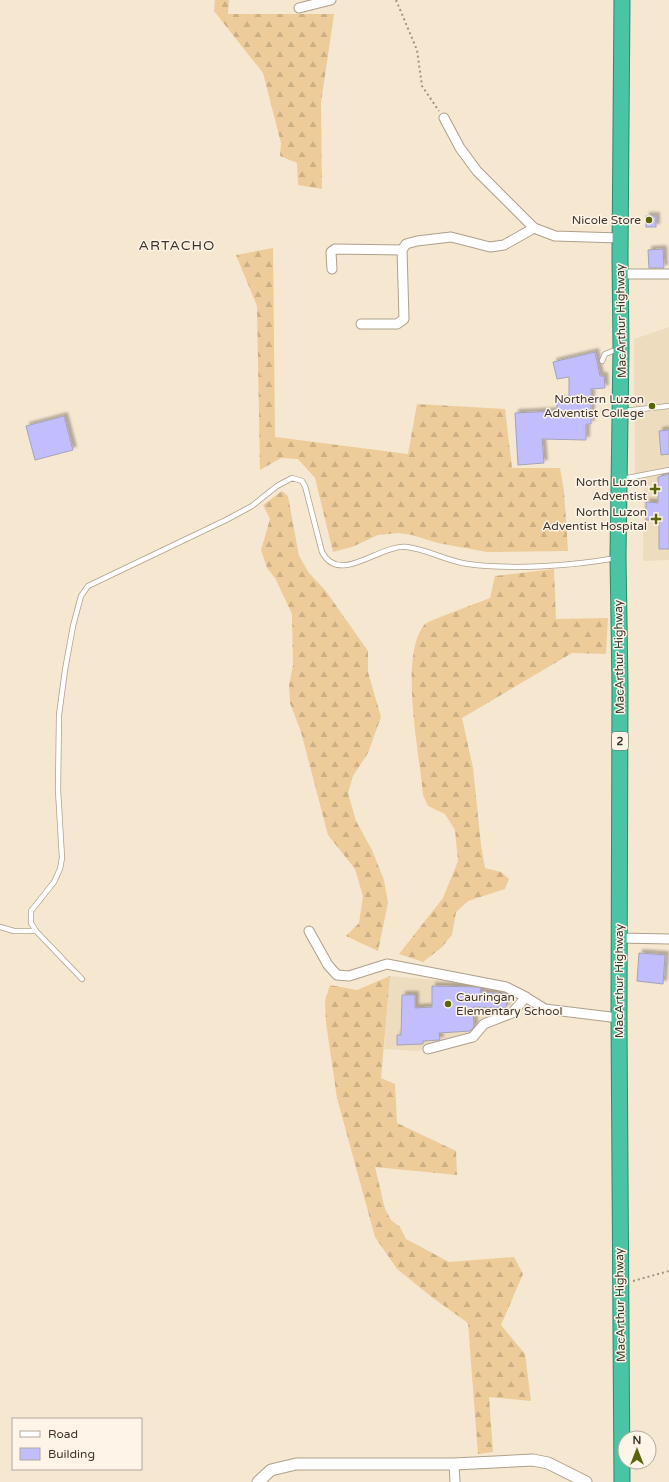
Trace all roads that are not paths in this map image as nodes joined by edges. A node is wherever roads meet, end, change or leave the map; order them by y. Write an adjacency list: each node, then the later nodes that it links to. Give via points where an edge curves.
1 (331, 0): 3 (street)
2 (622, 0): 6 (highway, MacArthur Highway / 2)
3 (299, 8)
4 (444, 118): 5 (street, via 460,148 477,171)
5 (534, 228): 6 (street, via 555,236); 7 (street, via 504,245 490,247 451,237 417,241 406,244)
6 (620, 238): 9 (highway, MacArthur Highway / 2)
7 (402, 250): 8 (street, via 335,250 331,252); 11 (street, via 404,319 397,324)
8 (332, 269)
9 (620, 274): 10 (street); 12 (highway, MacArthur Highway / 2)
10 (669, 274)
11 (361, 324)
12 (621, 348): 13 (lane, via 605,354); 15 (highway, MacArthur Highway / 2)
13 (602, 362)
14 (669, 406): 15 (lane)
15 (621, 411): 17 (highway, MacArthur Highway / 2)
16 (669, 470): 17 (lane)
17 (620, 480): 18 (highway, MacArthur Highway / 2)
18 (618, 557): 20 (lane, via 559,564 490,566 448,560 401,547 359,562 336,565 327,562 322,552 305,486 302,481 292,478 277,486 252,506 226,520 88,586 81,596 73,626 59,715 58,790 62,858 54,882 31,911 31,923); 22 (highway, MacArthur Highway / 2)
19 (0, 928): 20 (lane)
20 (36, 931): 24 (lane)
21 (309, 931): 25 (street, via 328,965 337,975 348,976 387,964 506,987)
22 (620, 938): 23 (street); 26 (highway, MacArthur Highway / 2)
23 (669, 939)
24 (82, 979)
25 (526, 997): 26 (street, via 546,1009); 27 (street, via 512,1013 484,1024 473,1037)
26 (619, 1018): 32 (highway, MacArthur Highway / 2)
27 (428, 1049)
28 (454, 1464): 29 (street, via 296,1464 271,1470); 30 (street); 31 (street, via 540,1461)
29 (258, 1482)
30 (455, 1482)
31 (586, 1482)
32 (622, 1482)

